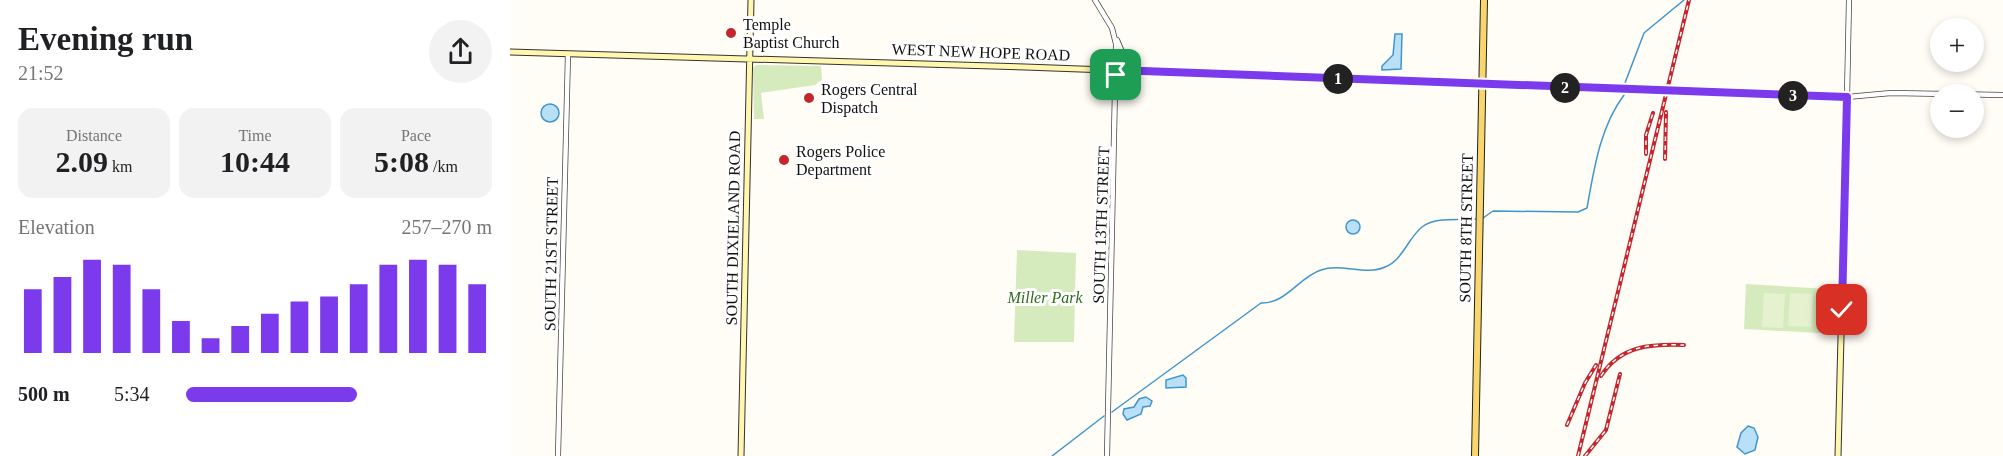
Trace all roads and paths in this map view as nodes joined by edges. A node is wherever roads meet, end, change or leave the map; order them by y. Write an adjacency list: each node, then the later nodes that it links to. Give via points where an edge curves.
1 (751, 0): 8 (main road, SOUTH DIXIELAND ROAD)
2 (1095, 0): 5 (street, SOUTH 13TH STREET)
3 (1484, 0): 11 (main road, SOUTH 8TH STREET)
4 (1849, 0): 13 (street)
5 (1115, 36): 9 (street, SOUTH 13TH STREET); 10 (street, via 1125,59)
6 (510, 52): 7 (main road, WEST NEW HOPE ROAD)
7 (568, 54): 8 (main road, WEST NEW HOPE ROAD); 14 (street, SOUTH 21ST STREET)
8 (749, 59): 9 (main road, WEST NEW HOPE ROAD); 15 (main road, SOUTH DIXIELAND ROAD)
9 (1116, 70): 10 (main road, WEST NEW HOPE ROAD); 16 (street, SOUTH 13TH STREET)
10 (1139, 71): 11 (main road, WEST NEW HOPE ROAD)
11 (1482, 85): 13 (main road, WEST NEW HOPE ROAD); 17 (main road, SOUTH 8TH STREET)
12 (2003, 95): 13 (street, via 1892,93)
13 (1847, 97): 18 (main road)
14 (558, 456)
15 (741, 456)
16 (1107, 456)
17 (1475, 456)
18 (1838, 456)

